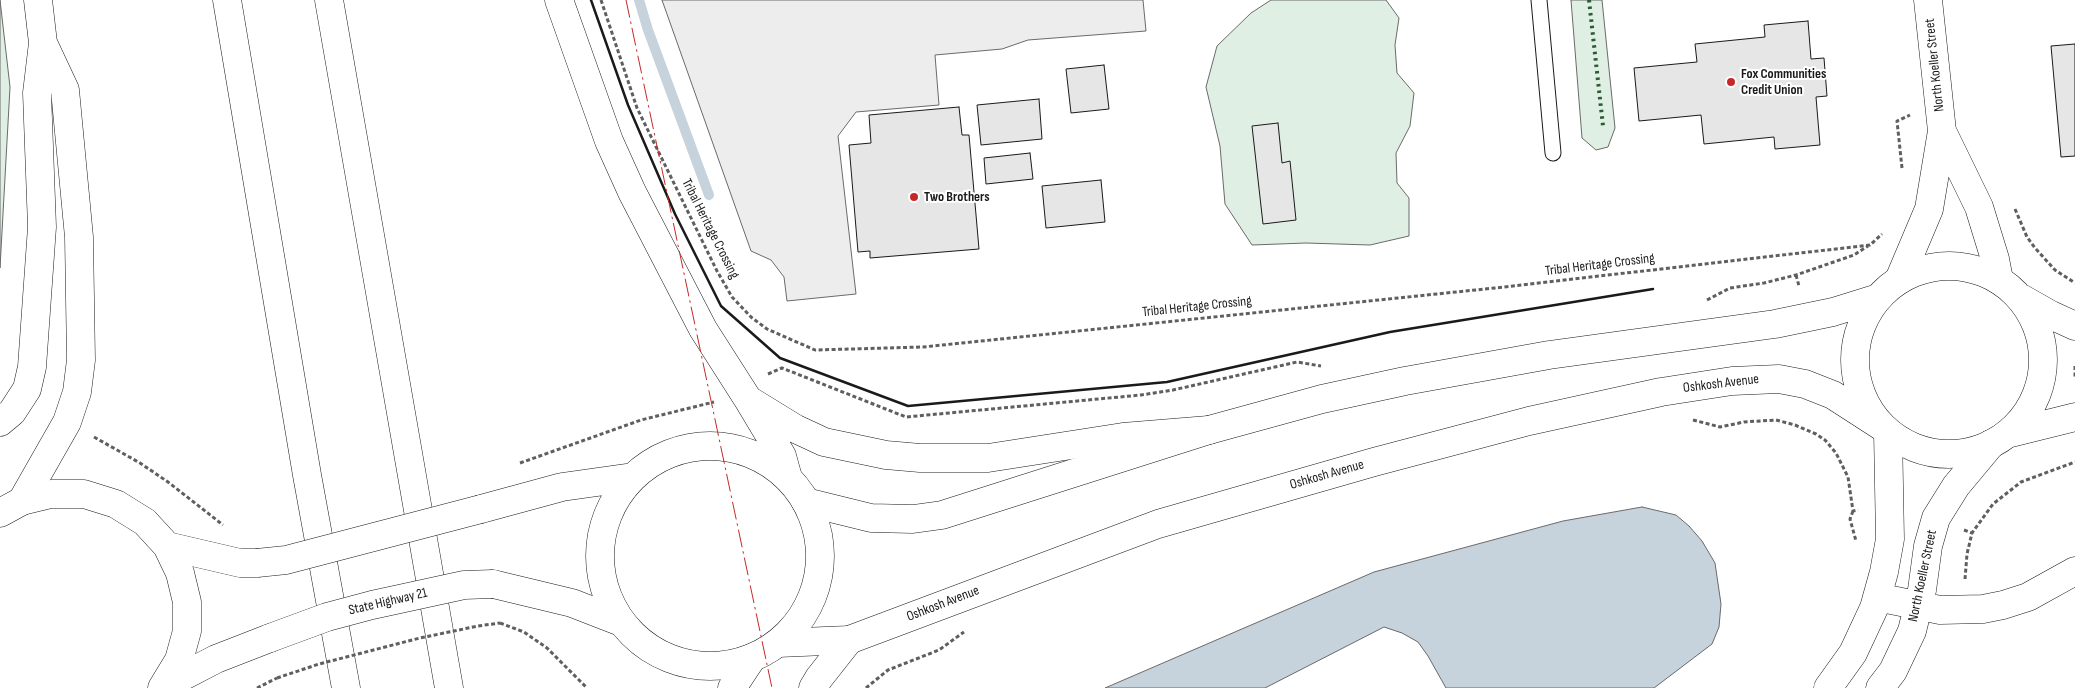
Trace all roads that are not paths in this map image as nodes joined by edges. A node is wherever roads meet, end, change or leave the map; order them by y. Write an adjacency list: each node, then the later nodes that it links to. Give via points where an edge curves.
1 (38, 0): 7 (main road)
2 (227, 0): 33 (main road)
3 (329, 0): 34 (main road)
4 (559, 0): 14 (main road, via 609,141 632,192 703,329)
5 (1539, 0): 9 (lane)
6 (1928, 0): 8 (main road, North Koeller Street)
7 (43, 43): 16 (main road, via 37,93 42,227 32,367 27,389 12,412); 23 (main road, via 66,90 79,237 81,360 77,392 67,422)
8 (1942, 131): 10 (main road, North Koeller Street, via 1929,209); 11 (main road, North Koeller Street, via 1979,207)
9 (1553, 153)
10 (1899, 280): 11 (main road, via 1923,269 1949,266 1975,269); 12 (main road)
11 (2008, 288): 13 (main road, via 2051,316); 19 (main road, North Koeller Street, via 2035,321 2043,352 2040,382 2028,411)
12 (1878, 298): 17 (main road, via 1862,321 1855,349 1856,376 1865,403); 18 (main road, via 1833,312 1775,324 1549,355 1405,381 1322,399)
13 (2075, 326)
14 (755, 390): 18 (main road, via 796,429 824,442 886,455 920,458 988,458 1123,437); 21 (main road)
15 (2075, 417): 19 (main road)
16 (0, 422)
17 (1884, 429): 19 (main road, Oshkosh Avenue, via 1914,448 1943,454 1972,451); 26 (main road, via 1890,539); 29 (main road, Oshkosh Avenue, via 1834,395 1786,380 1732,381 1660,392 1374,462 1158,524)
18 (1209, 430): 22 (main road, via 942,515 913,519 871,518)
19 (1999, 439): 27 (main road, North Koeller Street, via 1956,486 1936,518)
20 (633, 477): 21 (main road, via 662,457 695,447 730,448 764,460); 24 (main road, bridge, via 562,487 286,560 240,563); 28 (main road, via 613,502 602,532 599,563 606,594)
21 (788, 478): 22 (main road)
22 (806, 502): 30 (main road, via 818,531 821,563 814,594 799,621)
23 (11, 507): 24 (main road, via 51,494 84,494 116,504 145,522)
24 (167, 546): 32 (main road, via 183,582 187,631 179,660)
25 (2075, 571): 27 (main road, via 2028,597 1996,607 1964,610)
26 (1877, 597): 27 (main road); 37 (main road, via 1853,653)
27 (1918, 607): 38 (main road, North Koeller Street, via 1905,647)
28 (621, 622): 31 (main road, via 636,639 677,661 716,666); 32 (main road, State Highway 21, bridge, via 572,603 493,584 464,585 327,617 216,659)
29 (849, 640): 30 (main road, Oshkosh Avenue); 36 (main road)
30 (778, 643): 31 (main road)
31 (752, 658): 35 (main road)
32 (163, 687)
33 (346, 688)
34 (449, 688)
35 (732, 688)
36 (814, 688)
37 (1828, 688)
38 (1880, 688)

